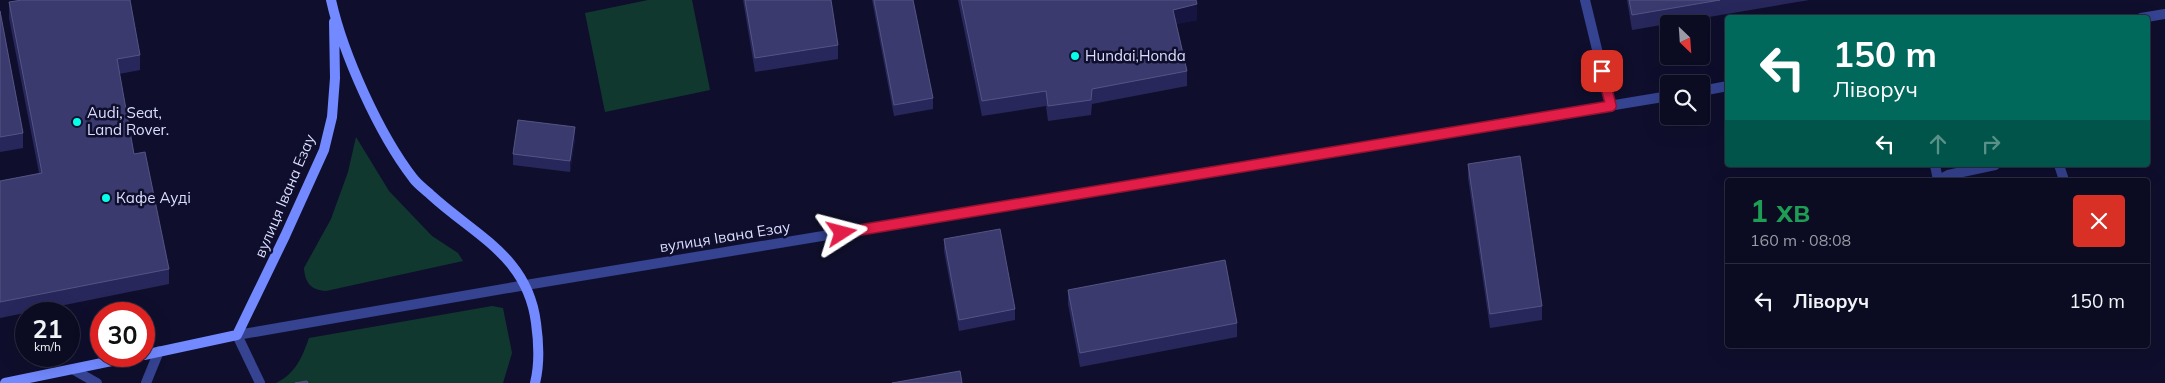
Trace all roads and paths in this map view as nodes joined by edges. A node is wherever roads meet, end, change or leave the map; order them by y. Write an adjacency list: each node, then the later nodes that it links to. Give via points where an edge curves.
1 (331, 0): 3 (main road)
2 (1586, 0): 9 (street)
3 (334, 13): 12 (main road, via 371,109 392,148 414,179 445,208 502,252); 13 (main road, вулиця Івана Езау, via 335,78 332,117 324,150)
4 (2165, 14): 5 (street)
5 (2150, 16)
6 (1725, 87): 7 (street)
7 (1710, 89)
8 (1660, 98): 9 (street, вулиця Івана Езау)
9 (1611, 106): 12 (street, вулиця Івана Езау)
10 (1986, 167): 11 (street)
11 (1943, 178)
12 (526, 284): 13 (street, вулиця Івана Езау); 22 (main road, via 534,308 539,342)
13 (238, 335): 14 (main road, вулиця Івана Езау); 21 (street)
14 (159, 351): 15 (main road, вулиця Івана Езау); 20 (street)
15 (155, 352)
16 (90, 366): 17 (main road)
17 (74, 370): 18 (main road); 19 (street)
18 (5, 383)
19 (97, 383)
20 (146, 383)
21 (259, 383)
22 (535, 383)

